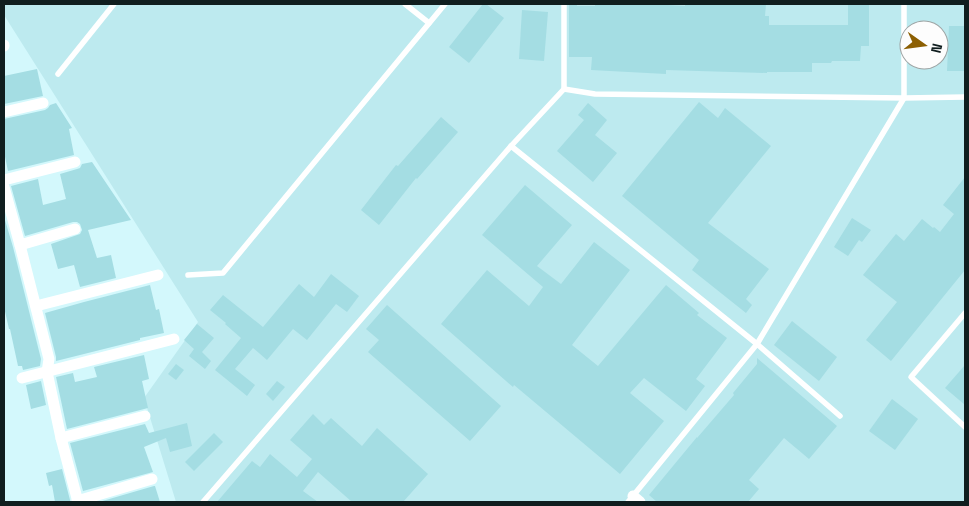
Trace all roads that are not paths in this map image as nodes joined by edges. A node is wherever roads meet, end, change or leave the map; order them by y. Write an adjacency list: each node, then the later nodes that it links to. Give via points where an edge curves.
1 (114, 4): 7 (lane)
2 (405, 4): 6 (lane)
3 (445, 4): 6 (lane)
4 (564, 4): 8 (lane)
5 (904, 4): 10 (lane)
6 (429, 24): 20 (lane, via 224,273)
7 (58, 74)
8 (564, 89): 10 (lane, via 595,94); 13 (lane)
9 (965, 97): 10 (lane)
10 (904, 98): 24 (lane)
11 (43, 103): 12 (street)
12 (4, 112)
13 (511, 146): 24 (lane); 34 (lane)
14 (75, 162): 15 (street)
15 (4, 180)
16 (4, 187): 18 (street)
17 (75, 230): 18 (street)
18 (20, 245): 21 (street)
19 (158, 275): 21 (street)
20 (188, 275)
21 (36, 306): 25 (street, via 49,359)
22 (965, 313): 29 (lane, via 911,377)
23 (174, 338): 25 (street)
24 (757, 344): 28 (lane); 32 (lane)
25 (47, 372): 26 (street); 30 (street)
26 (22, 378)
27 (145, 416): 30 (street)
28 (840, 416)
29 (965, 427)
30 (61, 438): 33 (street)
31 (152, 479): 33 (street)
32 (633, 500)
33 (77, 502)
34 (203, 502)

